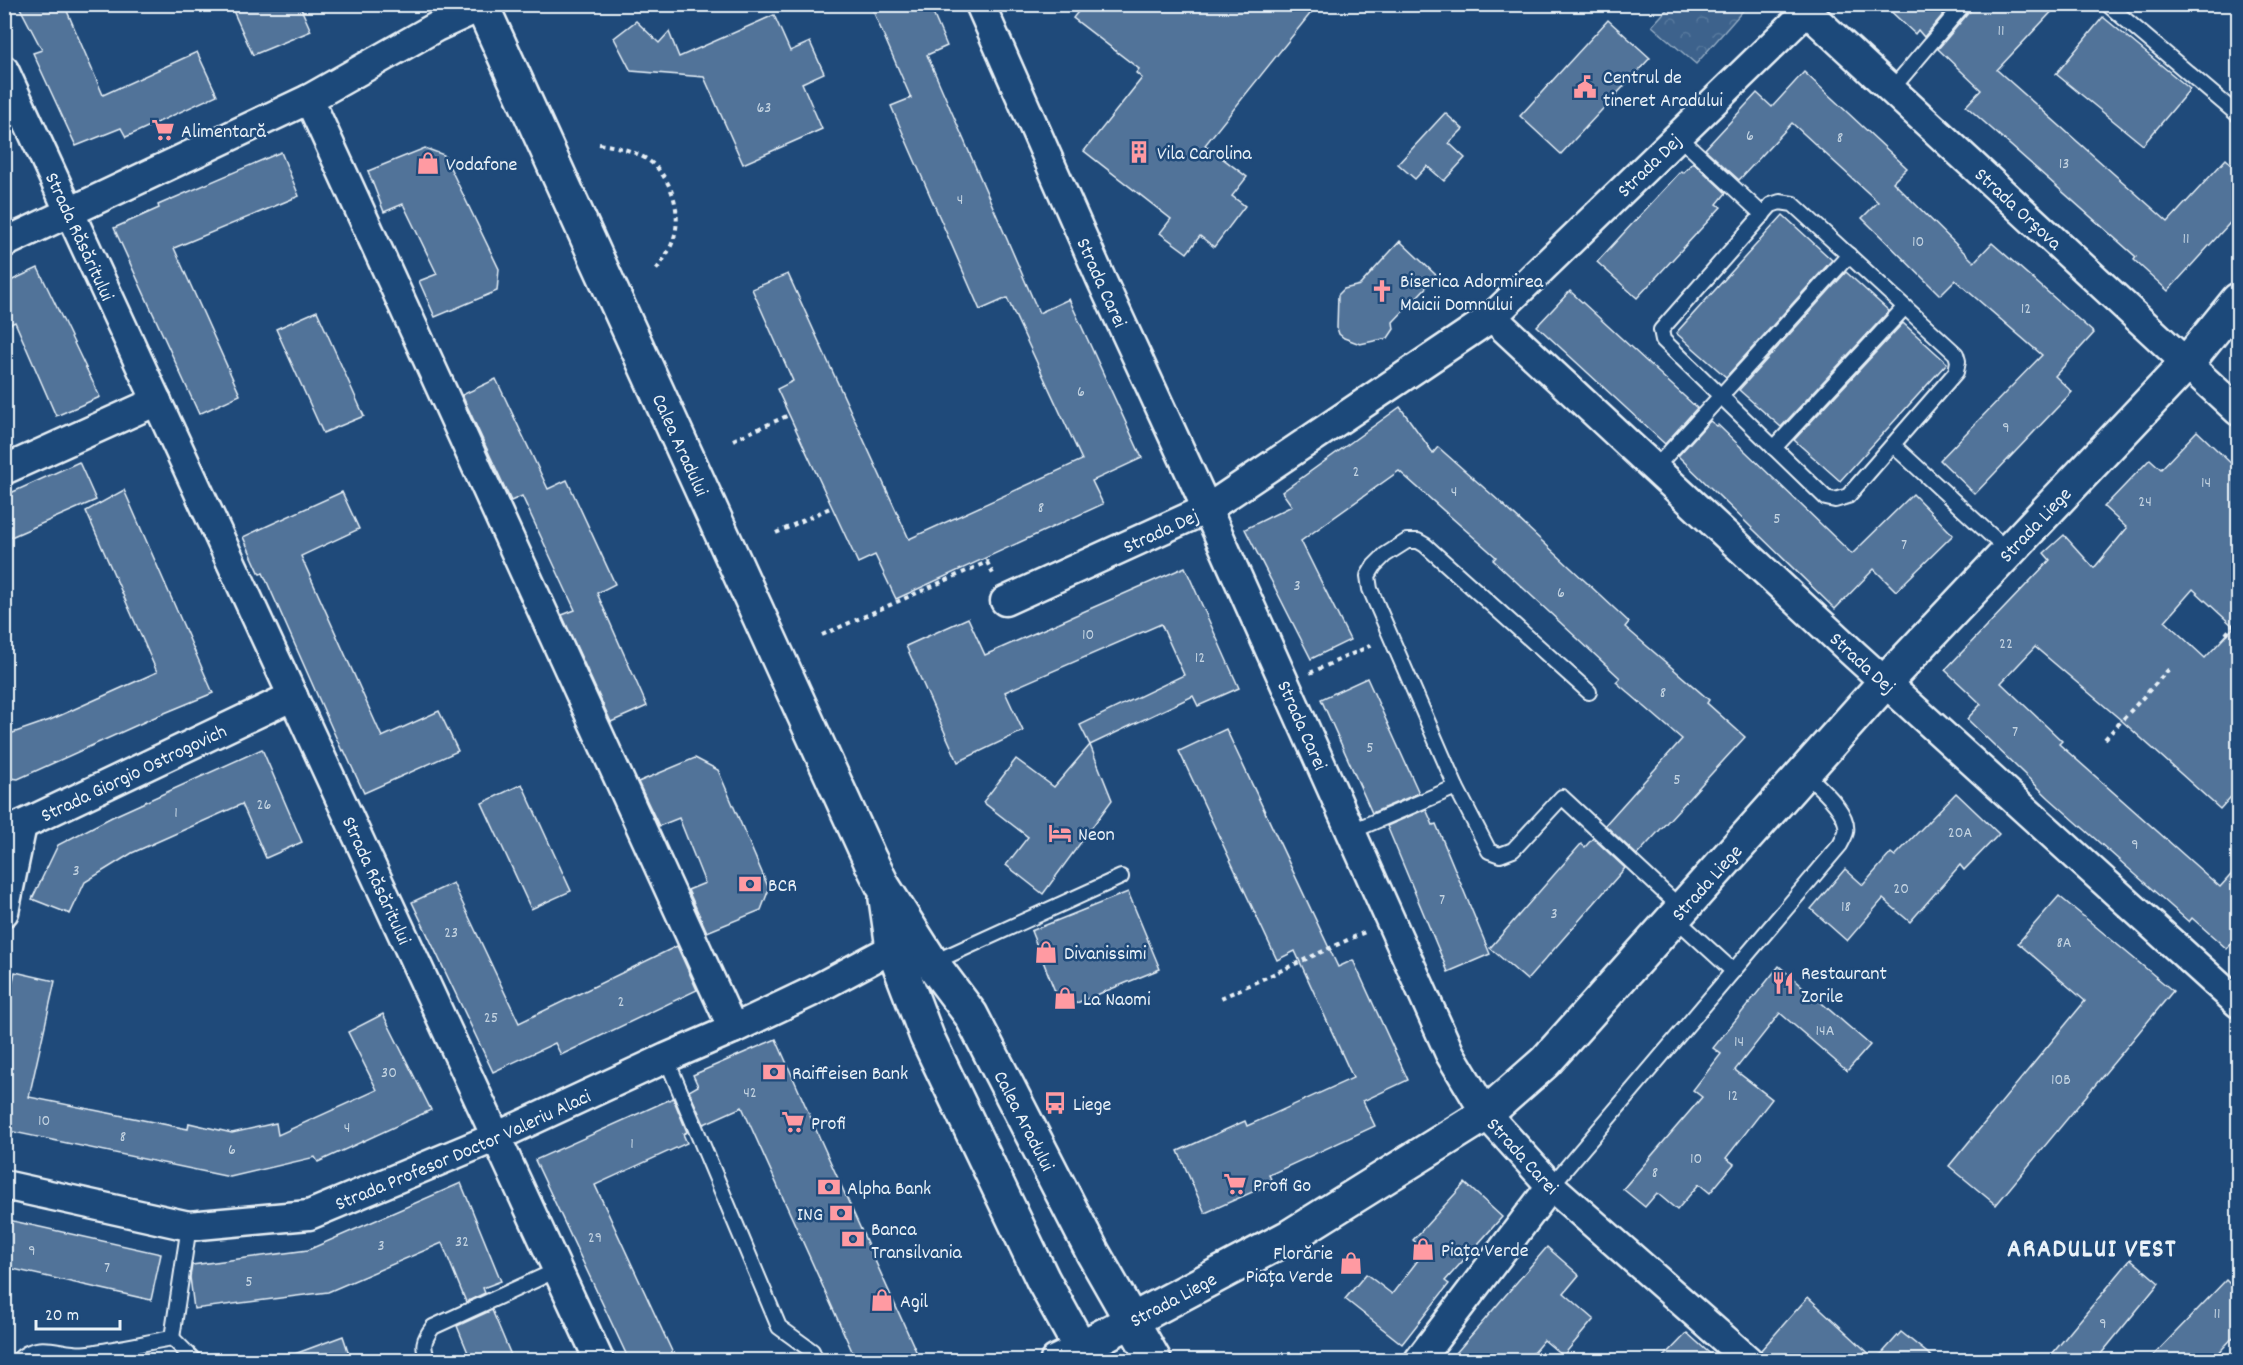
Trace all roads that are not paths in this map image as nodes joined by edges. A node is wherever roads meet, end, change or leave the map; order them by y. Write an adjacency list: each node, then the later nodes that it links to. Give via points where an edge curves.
1 (980, 4): 26 (street, Strada Carei)
2 (1964, 4): 7 (lane)
3 (2107, 4): 9 (lane)
4 (481, 5): 8 (street); 37 (main road, Calea Aradului)
5 (1802, 8): 7 (street, Strada Orșova); 10 (street, Strada Dej)
6 (4, 70): 11 (street, Strada Răsăritului)
7 (1891, 90): 18 (street, Strada Orșova)
8 (309, 99): 11 (street); 44 (street)
9 (2238, 115)
10 (1678, 136): 12 (lane); 17 (street, Strada Dej)
11 (70, 213): 13 (street); 20 (street, Strada Răsăritului)
12 (1763, 215): 14 (lane, via 1771,205 1793,204); 19 (lane, via 1661,330 1663,340)
13 (4, 243)
14 (1849, 255): 16 (lane); 19 (lane)
15 (2238, 300): 18 (main road, Strada Liege)
16 (1905, 307): 22 (lane, via 1956,354 1958,361 1956,372); 23 (lane)
17 (1492, 317): 24 (street, Strada Dej); 26 (street, Strada Dej)
18 (2187, 363): 21 (street, Strada Orșova); 27 (main road, Strada Liege)
19 (1721, 396): 23 (lane); 24 (lane)
20 (157, 401): 25 (street); 31 (street, Strada Răsăritului)
21 (2238, 411)
22 (1893, 445): 23 (lane, via 1848,496 1835,500 1826,498); 27 (lane)
23 (1774, 448)
24 (1655, 468): 29 (street, Strada Dej)
25 (4, 470)
26 (1207, 509): 28 (street, Strada Dej); 35 (street, Strada Carei)
27 (2008, 551): 29 (main road, Strada Liege)
28 (1005, 601)
29 (1885, 682): 32 (main road, Strada Liege); 43 (street, Strada Dej)
30 (1589, 692): 33 (lane, via 1425,545 1407,541 1385,555 1368,576 1370,590)
31 (293, 696): 34 (street, Strada Giorgio Ostrogovich); 47 (street, Strada Răsăritului)
32 (1805, 773): 39 (main road, Strada Liege); 42 (lane, via 1835,803 1847,831 1840,845)
33 (1456, 787): 35 (lane); 39 (lane, via 1489,850 1500,855 1513,850 1562,797)
34 (13, 823): 38 (street, Strada Giorgio Ostrogovich)
35 (1350, 832): 46 (street, Strada Carei, via 1450,1054)
36 (1121, 877): 41 (lane)
37 (884, 886): 40 (main road, Calea Aradului); 41 (main road, Calea Aradului)
38 (4, 912)
39 (1679, 914): 42 (lane); 46 (main road, Strada Liege, via 1545,1062)
40 (893, 948): 44 (street, Strada Profesor Doctor Valeriu Alaci); 54 (main road, Calea Aradului, via 927,1037 1043,1280)
41 (932, 963): 52 (main road, Calea Aradului, via 971,1015)
42 (1733, 971): 49 (lane)
43 (2236, 994)
44 (733, 1029): 45 (street, Strada Profesor Doctor Valeriu Alaci)
45 (666, 1058): 47 (street, Strada Profesor Doctor Valeriu Alaci); 60 (lane, via 778,1327 812,1352)
46 (1486, 1114): 49 (street, Strada Carei); 52 (main road, Strada Liege, via 1289,1237)
47 (496, 1137): 50 (street, Strada Profesor Doctor Valeriu Alaci, via 309,1215); 51 (street, Strada Răsăritului)
48 (4, 1185): 50 (street, Strada Profesor Doctor Valeriu Alaci)
49 (1551, 1186): 62 (street); 63 (street, Strada Carei)
50 (189, 1226): 53 (lane)
51 (557, 1270): 58 (lane, via 433,1328 424,1339); 59 (street, Strada Răsăritului)
52 (1131, 1321): 54 (main road, Strada Liege); 61 (main road, Calea Aradului)
53 (172, 1338): 55 (lane); 57 (lane)
54 (1074, 1356)
55 (85, 1357): 56 (lane, via 49,1349 26,1352)
56 (18, 1360)
57 (194, 1360)
58 (428, 1360)
59 (599, 1360)
60 (816, 1360)
61 (1154, 1360)
62 (1419, 1360)
63 (1748, 1360)

